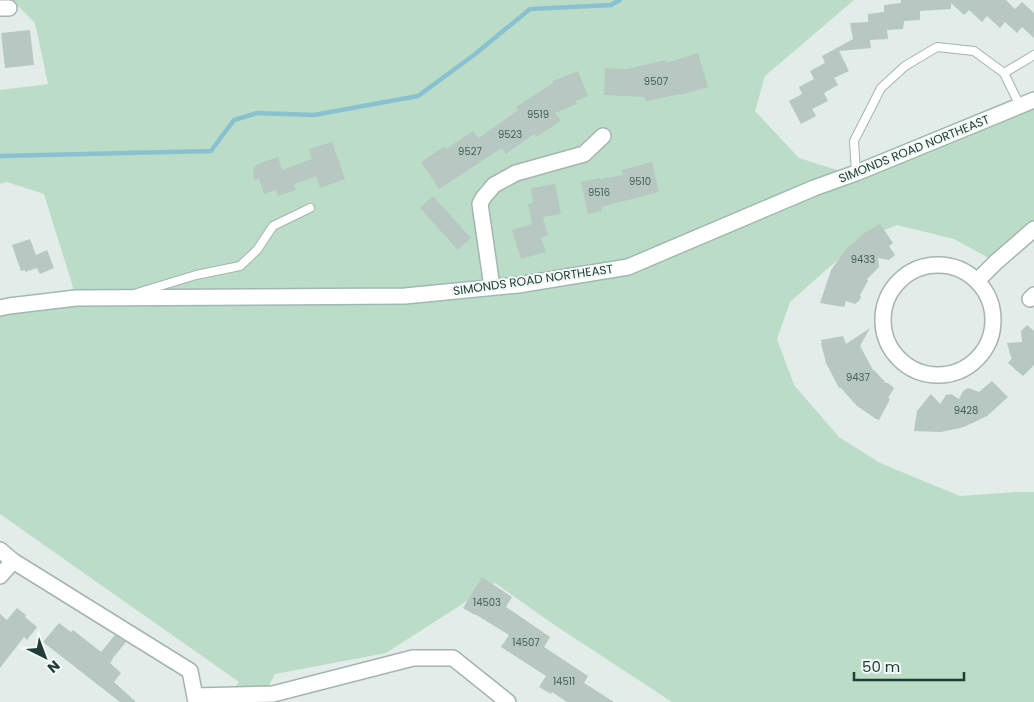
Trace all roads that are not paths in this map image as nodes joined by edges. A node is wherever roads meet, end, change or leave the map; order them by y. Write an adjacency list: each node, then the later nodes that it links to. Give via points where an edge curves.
1 (1034, 56): 2 (lane)
2 (1004, 73): 3 (lane); 5 (lane, via 974,51 937,47 906,66 881,88 854,141)
3 (1027, 103): 5 (street, SIMONDS ROAD NORTHEAST)
4 (603, 136): 9 (street, via 584,154 516,173 494,185 483,198 480,204)
5 (856, 173): 9 (street, SIMONDS ROAD NORTHEAST, via 628,267)
6 (310, 208): 10 (lane, via 273,226 257,250 240,266 196,275)
7 (1034, 229): 8 (street)
8 (978, 280): 8 (street, via 960,268 938,264 917,268 899,280 887,298 883,320 887,341 899,359 917,371 938,375 960,371 978,359 990,341 994,319 990,298)
9 (492, 287): 10 (street, SIMONDS ROAD NORTHEAST, via 406,296)
10 (123, 297): 11 (street, SIMONDS ROAD NORTHEAST, via 76,298)
11 (0, 308)
12 (0, 550): 13 (street)
13 (13, 561): 14 (street); 15 (street, via 190,671)
14 (0, 576)
15 (195, 699): 16 (street, via 273,694 413,658 453,658)
16 (508, 702)

